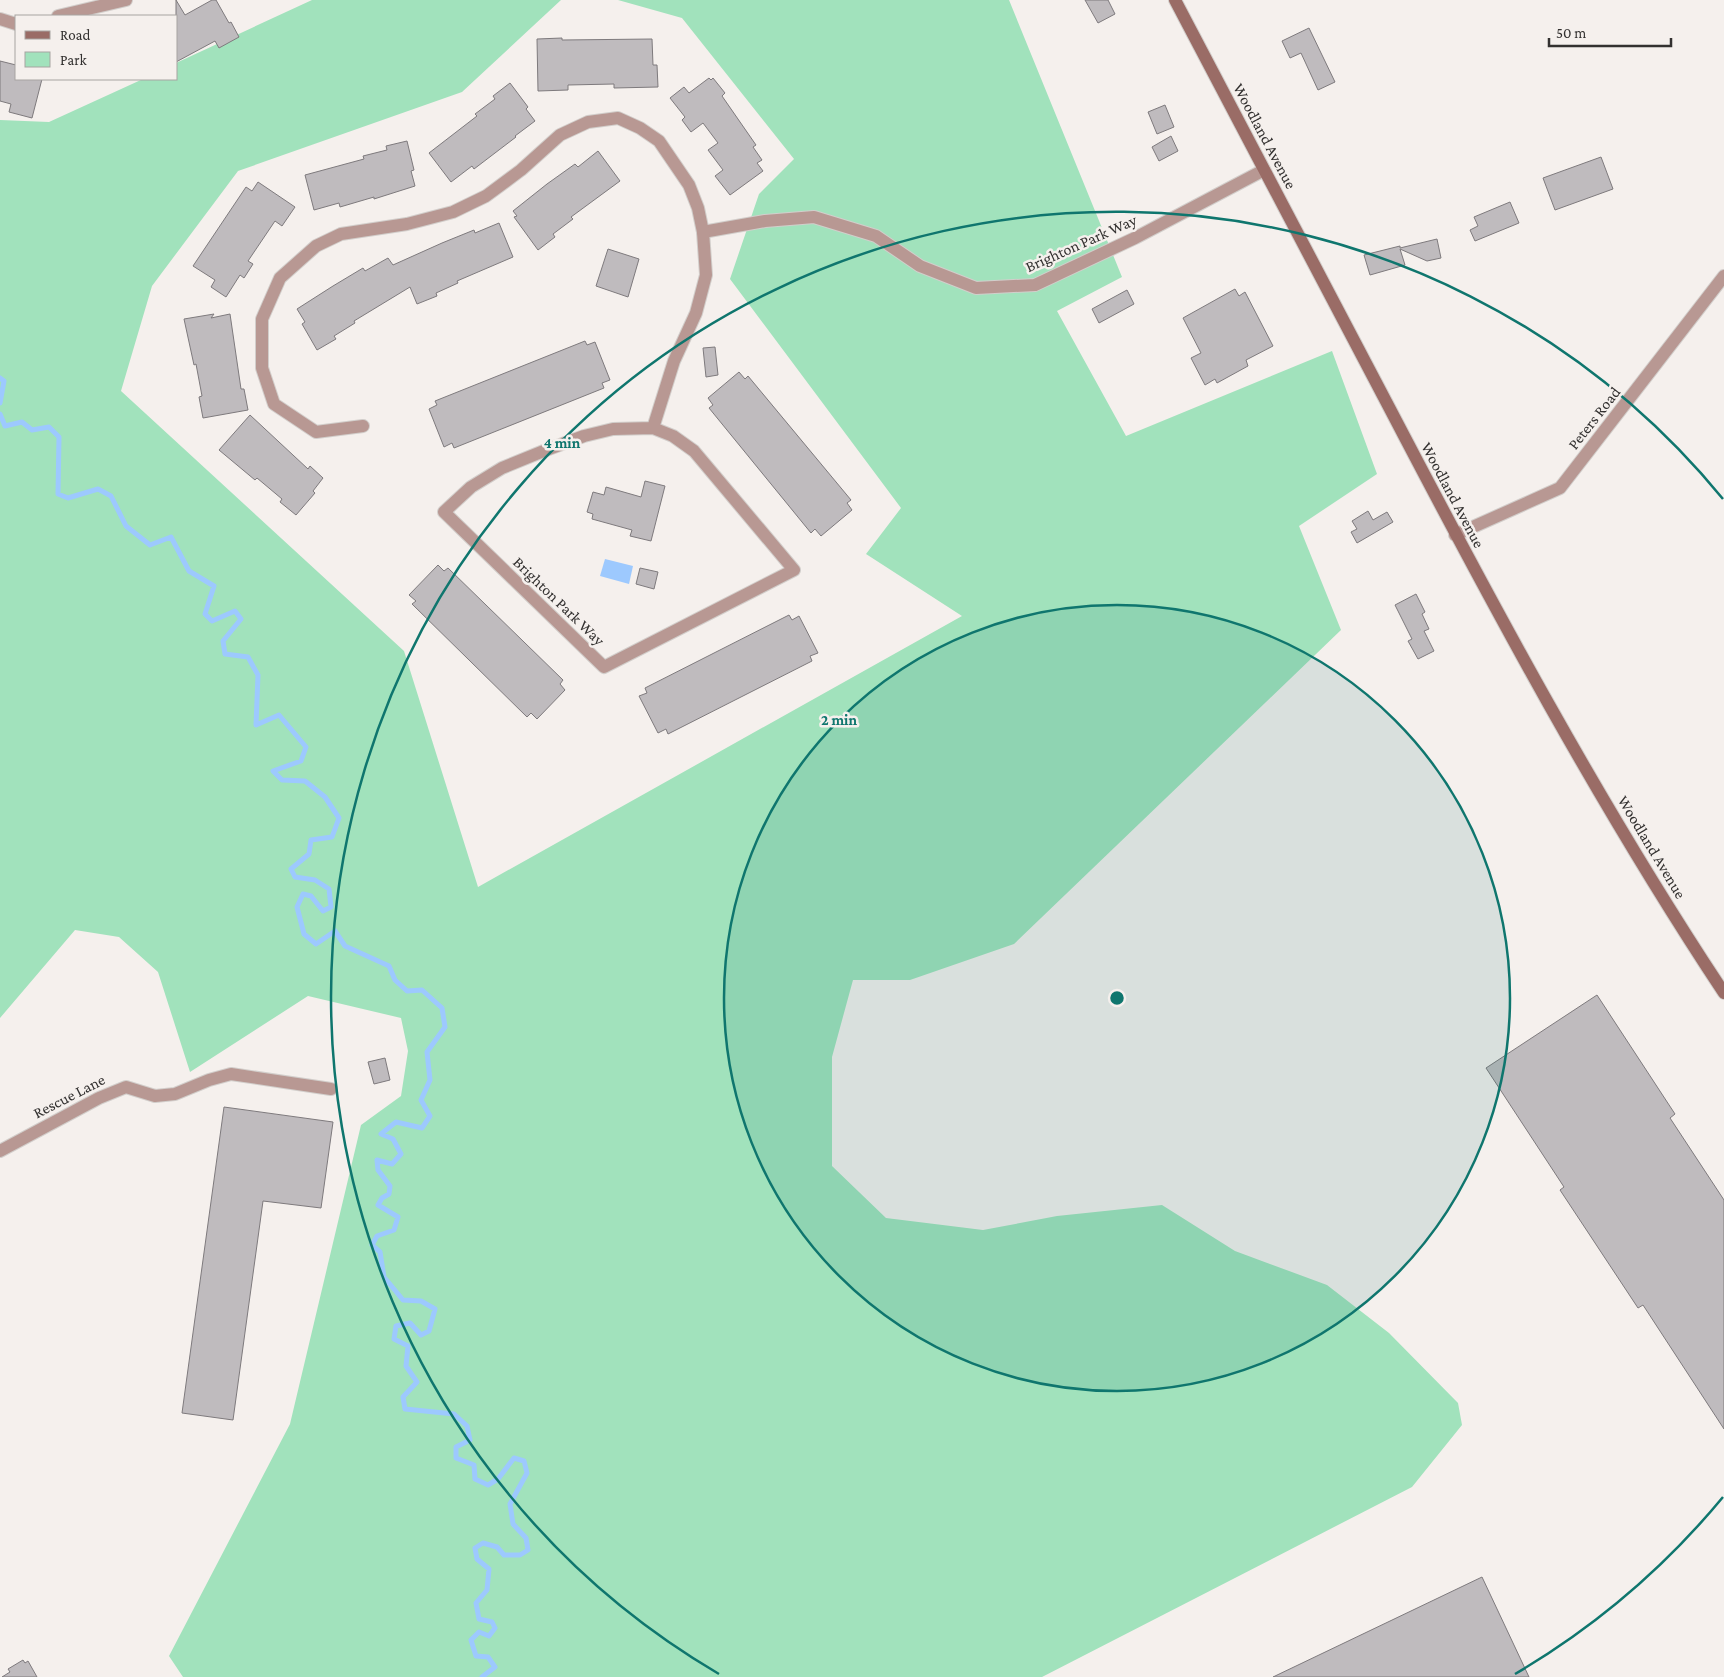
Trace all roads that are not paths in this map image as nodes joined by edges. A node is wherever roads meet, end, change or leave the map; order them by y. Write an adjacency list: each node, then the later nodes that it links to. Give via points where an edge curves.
1 (126, 0): 3 (street)
2 (1175, 0): 6 (street, Woodland Avenue)
3 (62, 15)
4 (0, 19): 5 (street)
5 (15, 24)
6 (1264, 170): 7 (street, Brighton Park Way, via 1136,238 1035,285 976,288 920,266 876,236 814,217); 11 (street, Woodland Avenue)
7 (703, 232): 9 (street, via 689,185 659,140 618,118 588,122 560,136 486,196 453,212 407,224 341,234 316,246 280,278 262,319 262,368 274,404 316,432); 10 (street, via 704,284 696,313 674,361)
8 (1724, 276): 11 (street, Peters Road, via 1560,488)
9 (363, 426)
10 (653, 428): 10 (street, Brighton Park Way, via 613,429 546,450 502,468 471,487 444,512 604,667 794,570 694,451 673,436)
11 (1455, 535): 12 (street, Woodland Avenue, via 1563,731)
12 (1724, 993)
13 (331, 1089): 14 (street, Rescue Lane, via 231,1074 168,1095 155,1096 126,1087)
14 (0, 1151)

